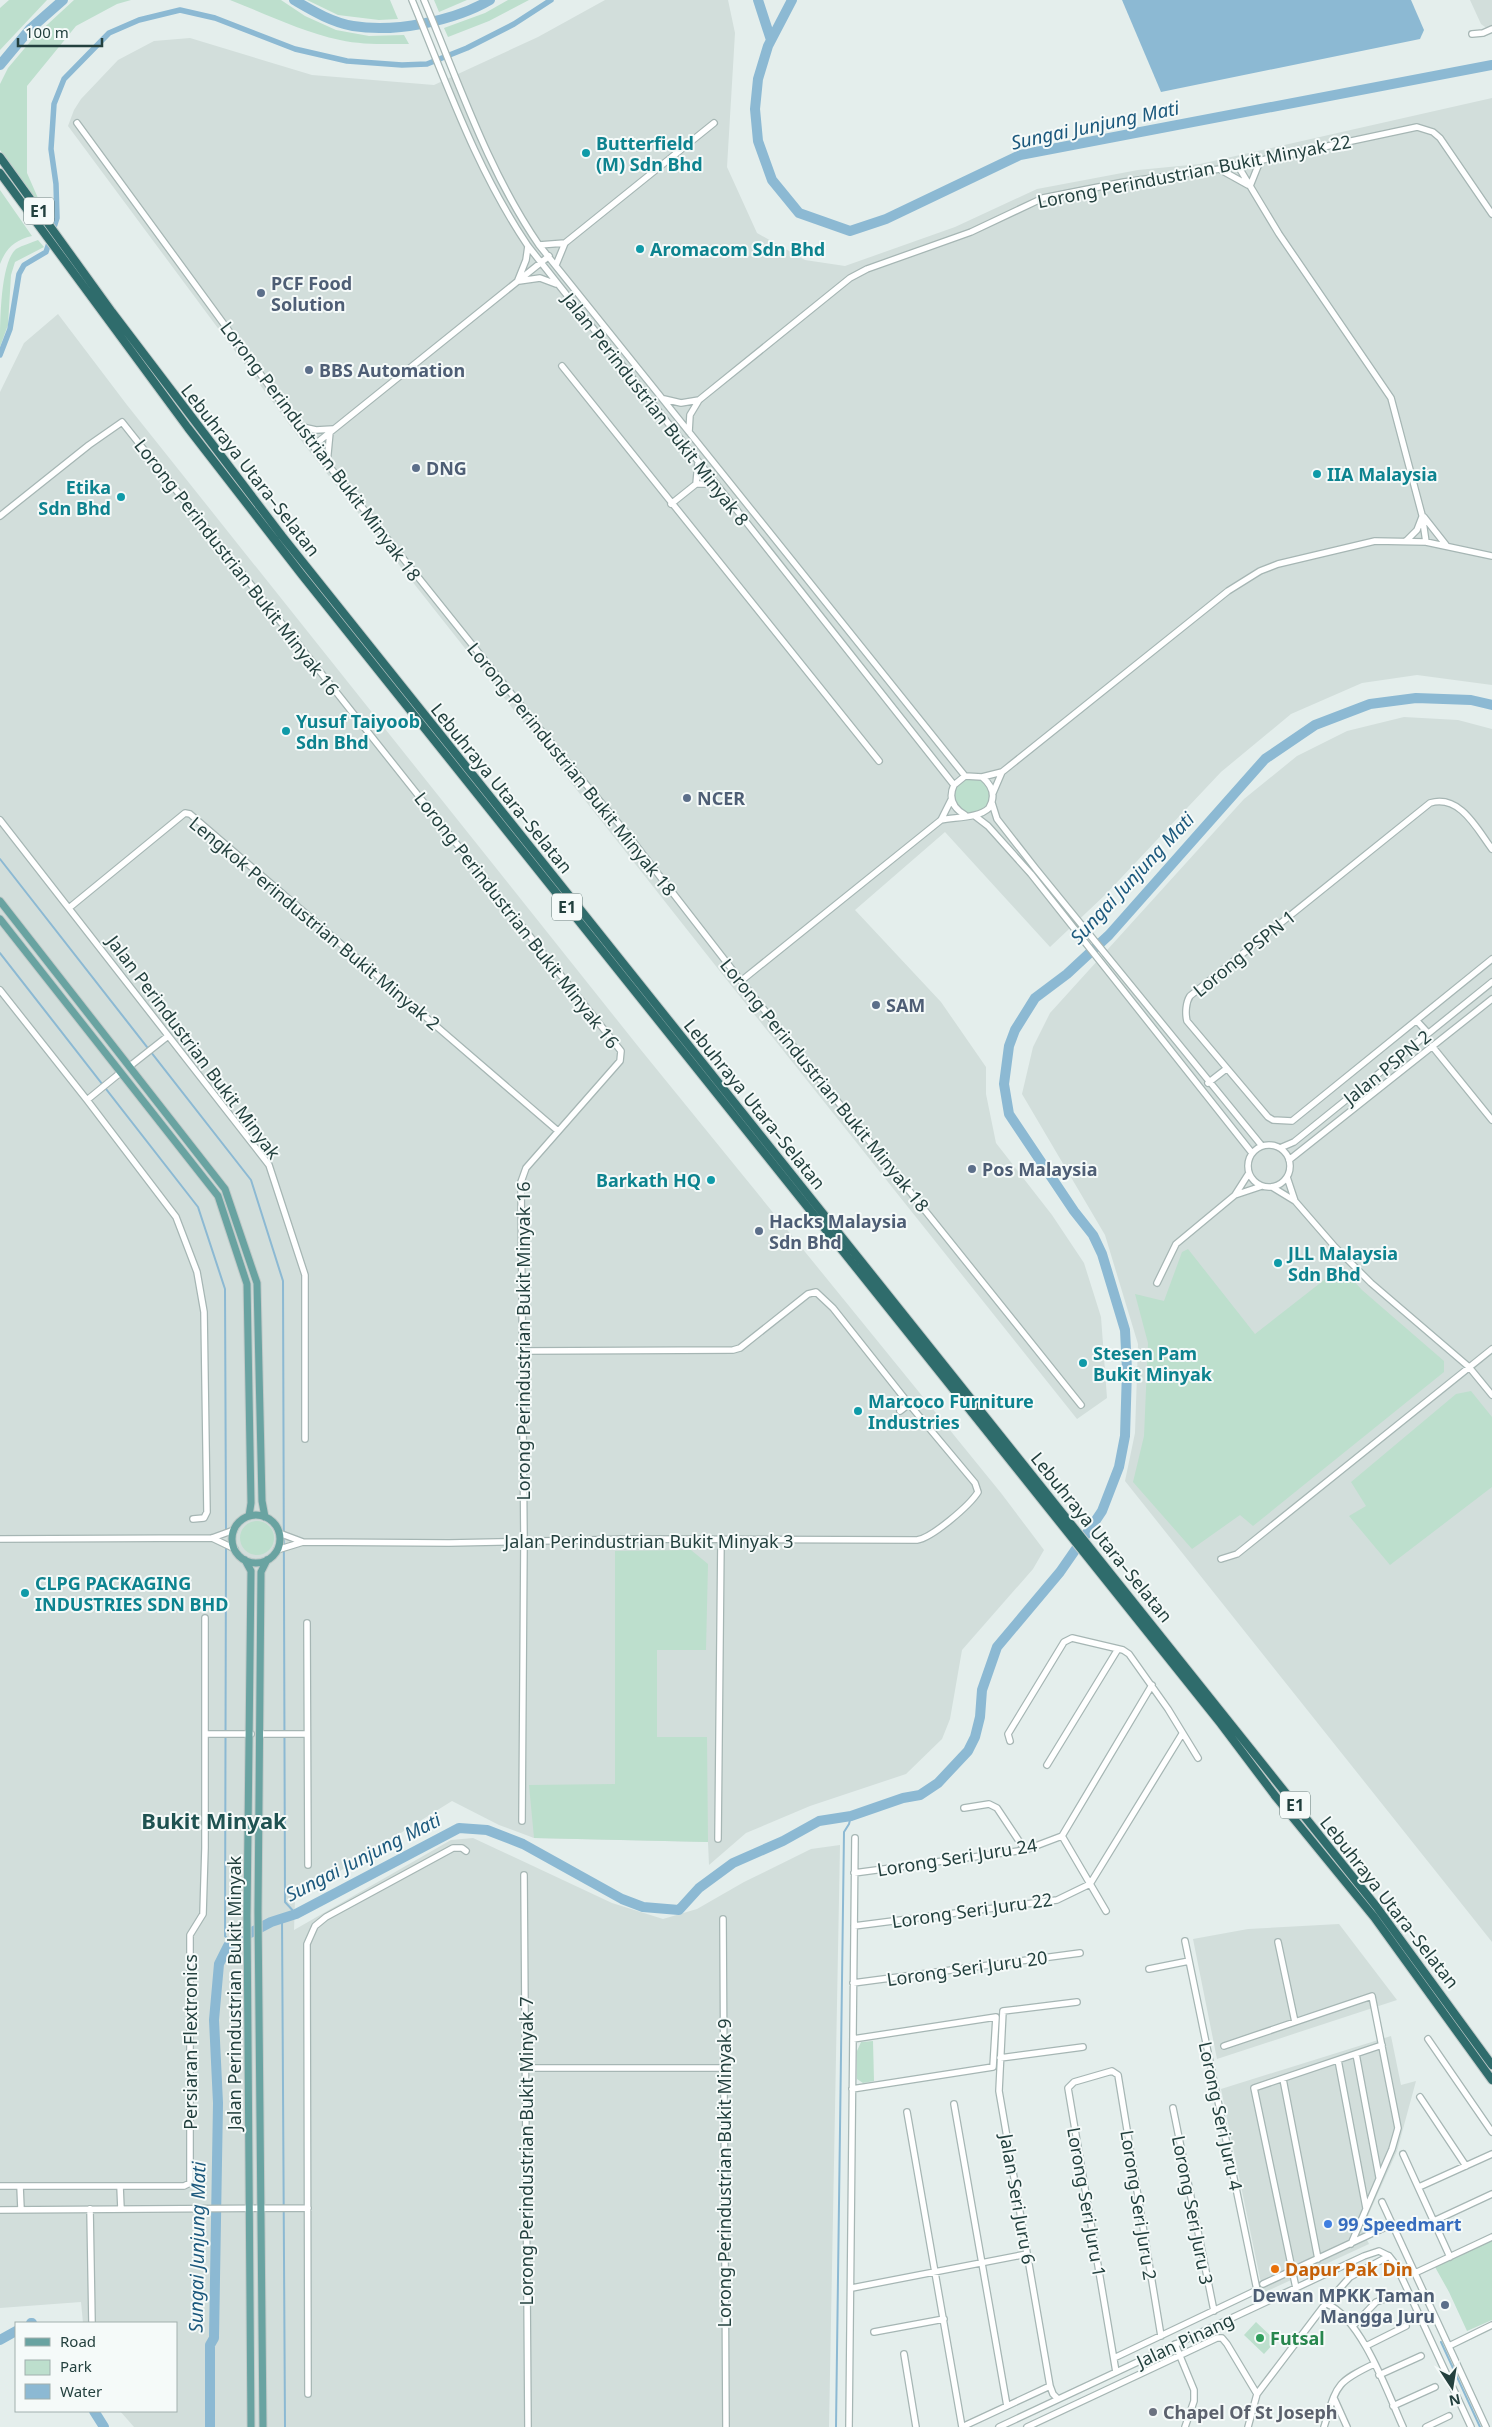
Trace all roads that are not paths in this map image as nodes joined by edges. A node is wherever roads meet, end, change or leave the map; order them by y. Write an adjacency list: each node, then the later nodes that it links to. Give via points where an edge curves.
1 (412, 0): 16 (street, Jalan Perindustrian Bukit Minyak 8, via 464,130 500,201)
2 (424, 0): 15 (street, Jalan Perindustrian Bukit Minyak 8, via 502,186)
3 (1492, 29): 4 (street)
4 (1472, 34)
5 (77, 123): 25 (street, Lorong Perindustrian Bukit Minyak 18)
6 (714, 123): 14 (street)
7 (0, 158): 148 (highway, Lebuhraya Utara–Selatan / E1, via 282,536 1376,1906)
8 (1260, 161): 9 (street, Lorong Perindustrian Bukit Minyak 22); 12 (street); 13 (street, Lorong Perindustrian Bukit Minyak 22, via 1407,127 1425,128 1440,138)
9 (1238, 166): 10 (street, Lorong Perindustrian Bukit Minyak 22); 12 (street)
10 (1220, 169): 12 (street); 24 (street, Lorong Perindustrian Bukit Minyak 22, via 1124,182 1043,198 971,232 858,273)
11 (0, 174): 153 (highway, Lebuhraya Utara–Selatan / E1, via 182,421 313,590 1374,1917)
12 (1250, 186): 34 (street, via 1390,398)
13 (1492, 214)
14 (565, 243): 15 (street); 19 (street)
15 (540, 245): 17 (street, Jalan Perindustrian Bukit Minyak 8)
16 (528, 246): 18 (street, Jalan Perindustrian Bukit Minyak 8); 20 (street)
17 (549, 256): 18 (street); 19 (street, Jalan Perindustrian Bukit Minyak 8)
18 (541, 263): 20 (street); 21 (street, Jalan Perindustrian Bukit Minyak 8)
19 (556, 265): 23 (street, Jalan Perindustrian Bukit Minyak 8)
20 (517, 282): 21 (street, via 540,278); 26 (street)
21 (559, 286): 29 (street, Jalan Perindustrian Bukit Minyak 8)
22 (562, 366): 33 (street)
23 (663, 398): 24 (street, via 681,403); 27 (street, Jalan Perindustrian Bukit Minyak 8)
24 (699, 400): 27 (street, via 690,415)
25 (298, 426): 26 (street); 28 (street, Lorong Perindustrian Bukit Minyak 18)
26 (332, 430): 28 (street); 30 (street)
27 (689, 432): 42 (street, Jalan Perindustrian Bukit Minyak 8)
28 (313, 446): 30 (street, Lorong Perindustrian Bukit Minyak 18)
29 (698, 463): 31 (street); 32 (street, Jalan Perindustrian Bukit Minyak 8)
30 (327, 464): 57 (street, Lorong Perindustrian Bukit Minyak 18, via 624,830)
31 (696, 484): 32 (street); 33 (street)
32 (715, 484): 44 (street, Jalan Perindustrian Bukit Minyak 8)
33 (671, 504): 40 (street)
34 (1422, 515): 36 (street, via 1417,530); 37 (street); 38 (street)
35 (0, 516): 71 (street, Lorong Perindustrian Bukit Minyak 16, via 122,422 619,1046 620,1061)
36 (1406, 541): 37 (street); 41 (street, via 1365,543 1297,558 1260,571 1228,591)
37 (1426, 542): 38 (street)
38 (1446, 546): 39 (street)
39 (1492, 556)
40 (879, 761)
41 (1002, 772): 43 (street); 45 (street)
42 (964, 776): 43 (street); 44 (street)
43 (982, 777): 45 (street)
44 (954, 785): 46 (street)
45 (993, 793): 47 (street)
46 (952, 800): 48 (street); 51 (street)
47 (992, 803): 49 (street, via 985,812); 68 (street, via 997,819)
48 (965, 815): 49 (street); 51 (street)
49 (975, 816): 74 (street, via 1031,874)
50 (0, 820): 54 (street, Jalan Perindustrian Bukit Minyak)
51 (941, 820): 57 (street)
52 (1492, 849): 66 (street, Lorong PSPN 1, via 1457,806 1436,801 1430,803 1190,996 1187,1000 1187,1021)
53 (0, 901): 65 (main road)
54 (69, 908): 63 (street, Jalan Perindustrian Bukit Minyak); 71 (street, Lengkok Perindustrian Bukit Minyak 2, via 185,813 190,814)
55 (0, 919): 67 (main road)
56 (1492, 959): 61 (street, Lorong PSPN 1)
57 (741, 981): 88 (street, Lorong Perindustrian Bukit Minyak 18)
58 (1492, 982): 62 (street, Jalan PSPN 2)
59 (0, 990): 69 (street)
60 (1492, 999): 64 (street, Jalan PSPN 2)
61 (1417, 1020): 62 (street); 66 (street, Lorong PSPN 1, via 1292,1121 1268,1117)
62 (1428, 1033): 73 (street, Jalan PSPN 2, via 1294,1142)
63 (166, 1038): 65 (street); 90 (street, Jalan Perindustrian Bukit Minyak, via 269,1165 305,1275)
64 (1432, 1046): 70 (street); 75 (street, Jalan PSPN 2)
65 (132, 1064): 92 (main road, via 225,1189 256,1283)
66 (1226, 1069): 68 (street)
67 (117, 1075): 69 (street); 91 (main road, via 218,1196 247,1284)
68 (1208, 1083): 72 (street)
69 (88, 1100): 93 (street, via 176,1218 197,1272 204,1312 207,1512 204,1518)
70 (1492, 1120)
71 (558, 1131): 84 (street, Lorong Perindustrian Bukit Minyak 16, via 521,1177)
72 (1262, 1146): 73 (street); 74 (street)
73 (1280, 1148): 75 (street)
74 (1252, 1154): 76 (street)
75 (1289, 1160): 77 (street)
76 (1249, 1173): 78 (street); 80 (street)
77 (1287, 1177): 79 (street); 81 (street)
78 (1262, 1186): 79 (street); 80 (street)
79 (1272, 1187): 81 (street)
80 (1235, 1195): 82 (street, via 1176,1244)
81 (1296, 1201): 85 (street, via 1371,1283)
82 (1157, 1283)
83 (1492, 1349): 85 (street)
84 (523, 1351): 87 (street, via 733,1350 740,1348 808,1294 816,1292 833,1308); 99 (street, Lorong Perindustrian Bukit Minyak 16)
85 (1469, 1367): 86 (street); 103 (street, via 1237,1554)
86 (1492, 1396)
87 (909, 1404): 89 (street); 98 (street, Jalan Perindustrian Bukit Minyak 3, via 975,1483 978,1492 937,1530 922,1540)
88 (1081, 1405)
89 (900, 1411)
90 (305, 1439)
91 (250, 1516): 92 (main road); 94 (main road)
92 (265, 1517): 95 (main road)
93 (193, 1519)
94 (228, 1532): 96 (street); 101 (main road)
95 (282, 1534): 100 (street); 102 (main road)
96 (212, 1538): 97 (street); 101 (street)
97 (0, 1539)
98 (721, 1539): 99 (street, Jalan Perindustrian Bukit Minyak 3); 122 (street)
99 (524, 1541): 100 (street, Jalan Perindustrian Bukit Minyak 3); 119 (street, Lorong Perindustrian Bukit Minyak 16)
100 (303, 1542): 102 (street)
101 (229, 1546): 104 (main road)
102 (282, 1548): 105 (main road)
103 (1221, 1559)
104 (245, 1560): 105 (main road); 111 (main road, Jalan Perindustrian Bukit Minyak, via 251,1571)
105 (267, 1560): 112 (main road, Jalan Perindustrian Bukit Minyak, via 261,1572)
106 (205, 1618): 110 (street)
107 (307, 1624): 113 (street)
108 (1118, 1649): 109 (street, via 1130,1654); 115 (street, via 1066,1639 1008,1734); 117 (street)
109 (1152, 1685): 114 (street); 120 (street)
110 (205, 1734): 111 (street); 166 (street, Persiaran Flextronics, via 203,1914 191,1932 187,2184)
111 (251, 1734): 170 (main road, Jalan Perindustrian Bukit Minyak, via 247,1916)
112 (261, 1734): 113 (street); 171 (main road, Jalan Perindustrian Bukit Minyak, via 258,1912)
113 (307, 1734): 125 (street)
114 (1182, 1734): 116 (street); 128 (street)
115 (1010, 1741)
116 (1198, 1758)
117 (1047, 1766)
118 (964, 1808): 123 (street, via 989,1804 997,1808)
119 (522, 1821)
120 (1062, 1836): 123 (street, Lorong Seri Juru 24); 128 (street)
121 (855, 1838): 126 (street)
122 (718, 1839)
123 (1025, 1850): 126 (street, Lorong Seri Juru 24)
124 (466, 1851): 172 (street, via 453,1848 326,1917 315,1926 307,1944)
125 (308, 1865)
126 (854, 1873): 131 (street)
127 (524, 1875): 149 (street, Lorong Perindustrian Bukit Minyak 7)
128 (1090, 1884): 129 (street); 131 (street, Lorong Seri Juru 22, via 1057,1900)
129 (1106, 1910)
130 (723, 1918): 150 (street, Lorong Perindustrian Bukit Minyak 9)
131 (854, 1926): 137 (street)
132 (1185, 1941): 135 (street, Lorong Seri Juru 4)
133 (1278, 1942): 139 (street)
134 (1080, 1952): 137 (street, Lorong Seri Juru 20)
135 (1189, 1961): 136 (street); 197 (street, Lorong Seri Juru 4, via 1257,2290)
136 (1150, 1969)
137 (853, 1982): 140 (street)
138 (1077, 2002): 146 (street, Jalan Seri Juru 6, via 1003,2011)
139 (1295, 2022): 142 (street, via 1372,1996); 143 (street)
140 (853, 2039): 154 (street); 154 (street, via 996,2017 993,2066)
141 (1428, 2039): 159 (street)
142 (1382, 2045): 145 (street); 163 (street, via 1398,2124 1392,2149)
143 (1224, 2046)
144 (1083, 2047): 146 (street)
145 (1356, 2054): 147 (street); 163 (street)
146 (1000, 2058): 184 (street, Jalan Seri Juru 6, via 999,2091)
147 (1338, 2060): 152 (street); 173 (street)
148 (1492, 2065)
149 (526, 2068): 150 (street); 227 (street, Lorong Perindustrian Bukit Minyak 7)
150 (724, 2068): 228 (street, Lorong Perindustrian Bukit Minyak 9)
151 (1118, 2075): 204 (street, Lorong Seri Juru 2); 211 (street, Lorong Seri Juru 1, via 1112,2071 1074,2082 1068,2088)
152 (1283, 2079): 187 (street); 189 (street, via 1254,2088)
153 (1492, 2080)
154 (852, 2089): 193 (street)
155 (1420, 2097): 162 (street)
156 (954, 2104): 188 (street)
157 (1173, 2108): 197 (street, Lorong Seri Juru 3)
158 (908, 2112): 190 (street)
159 (1492, 2132)
160 (1403, 2154): 167 (street)
161 (1492, 2154): 162 (street)
162 (1466, 2166): 167 (street)
163 (1379, 2178): 173 (street)
164 (0, 2186): 165 (street, Persiaran Flextronics)
165 (20, 2186): 166 (street, Persiaran Flextronics); 174 (street)
166 (120, 2186): 176 (street)
167 (1418, 2187): 178 (street)
168 (1492, 2194): 178 (street)
169 (1382, 2202): 179 (street)
170 (250, 2208): 171 (street); 176 (street); 225 (main road, Jalan Perindustrian Bukit Minyak)
171 (261, 2208): 172 (street); 226 (main road, Jalan Perindustrian Bukit Minyak)
172 (308, 2208): 217 (street)
173 (1366, 2208): 180 (street)
174 (21, 2209): 175 (street); 177 (street)
175 (90, 2209): 176 (street); 199 (street)
176 (121, 2209)
177 (0, 2210)
178 (1434, 2221): 186 (street)
179 (1392, 2224): 181 (street); 191 (street)
180 (1358, 2226): 181 (street); 183 (street)
181 (1366, 2237): 183 (street)
182 (1492, 2237): 186 (street)
183 (1351, 2244): 187 (street)
184 (1027, 2254): 188 (street); 215 (street, Jalan Seri Juru 6)
185 (1389, 2256): 194 (street, Jalan Pinang, via 1375,2252); 196 (street, via 1350,2277); 240 (street)
186 (1450, 2257): 191 (street)
187 (1318, 2259): 189 (street)
188 (980, 2263): 190 (street); 221 (street)
189 (1291, 2271): 192 (street); 194 (street)
190 (936, 2272): 193 (street); 198 (street)
191 (1415, 2273): 207 (street)
192 (1263, 2284)
193 (852, 2288): 229 (street)
194 (1296, 2288): 205 (street, Jalan Pinang)
195 (1393, 2296): 200 (street, via 1376,2302)
196 (1327, 2304): 200 (street); 218 (street)
197 (1214, 2311): 204 (street)
198 (944, 2319): 203 (street); 231 (street)
199 (92, 2322)
200 (1353, 2326): 206 (street)
201 (1406, 2326): 206 (street)
202 (1491, 2328): 207 (street)
203 (874, 2332)
204 (1161, 2336): 211 (street)
205 (1175, 2344): 209 (street); 213 (street, Jalan Pinang)
206 (1366, 2346): 212 (street)
207 (1448, 2346): 241 (street)
208 (904, 2354): 230 (street)
209 (1181, 2356): 218 (street, via 1222,2338); 233 (street); 234 (street, via 1194,2390 1194,2401)
210 (1422, 2356): 214 (street)
211 (1114, 2358): 213 (street, Lorong Seri Juru 1)
212 (1374, 2364): 214 (street); 219 (street, via 1347,2377 1340,2383)
213 (1116, 2372): 220 (street, Jalan Pinang)
214 (1379, 2375): 222 (street)
215 (1050, 2386): 220 (street); 221 (street)
216 (1435, 2387): 222 (street)
217 (308, 2394)
218 (1257, 2394): 235 (street)
219 (1334, 2398): 236 (street); 237 (street)
220 (1058, 2399): 232 (street, Jalan Pinang)
221 (1007, 2406): 231 (street)
222 (1393, 2406): 238 (street)
223 (1449, 2416): 239 (street)
224 (1492, 2425): 241 (street)
225 (251, 2427)
226 (263, 2427)
227 (528, 2427)
228 (726, 2427)
229 (849, 2427)
230 (916, 2427)
231 (962, 2427)
232 (999, 2427)
233 (1027, 2427)
234 (1185, 2427)
235 (1248, 2427)
236 (1324, 2427)
237 (1347, 2427)
238 (1403, 2427)
239 (1426, 2427)
240 (1471, 2427)
241 (1487, 2427)

